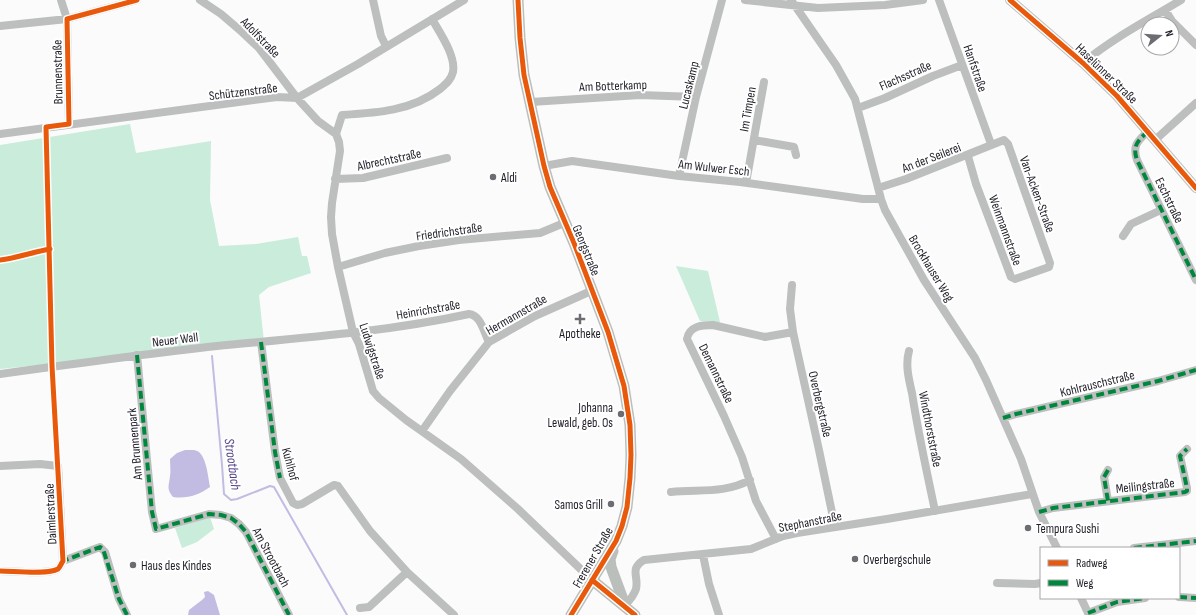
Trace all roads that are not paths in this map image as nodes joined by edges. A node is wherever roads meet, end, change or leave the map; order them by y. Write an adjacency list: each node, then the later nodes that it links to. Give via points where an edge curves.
1 (61, 0): 15 (street, Brunnenstraße)
2 (137, 0): 15 (street)
3 (200, 0): 23 (street, Adolfstraße, via 221,14 259,48)
4 (373, 0): 19 (street, via 381,36)
5 (464, 0): 16 (street, Schützenstraße)
6 (518, 0): 25 (main road, Georgstraße, via 524,75)
7 (722, 0): 24 (street, Lucaskamp)
8 (745, 0): 13 (street)
9 (923, 0): 13 (street, via 885,5 818,8)
10 (939, 0): 21 (street, Hanfstraße)
11 (1010, 0): 20 (street, Haselünner Straße)
12 (1181, 0): 14 (street)
13 (793, 3): 27 (street, Brockhauser Weg, via 836,65 849,86)
14 (1164, 10): 18 (street); 20 (street, via 1100,49)
15 (67, 19): 17 (street); 28 (street, Brunnenstraße)
16 (432, 19): 19 (street, Schützenstraße); 31 (street, via 452,60 453,72 448,83 426,99 398,109 342,115)
17 (0, 26)
18 (1196, 45)
19 (386, 46): 23 (street, Schützenstraße)
20 (1083, 63): 29 (street, Haselünner Straße, via 1117,96)
21 (962, 65): 27 (street, Flachsstraße); 34 (street, Hanfstraße)
22 (764, 82): 32 (street, Im Timpen)
23 (297, 98): 28 (street, Schützenstraße, via 277,97); 31 (street, via 318,121)
24 (696, 98): 25 (street, Am Botterkamp, via 633,96); 39 (street, Lucaskamp)
25 (531, 102): 38 (main road, Georgstraße)
26 (1196, 103): 33 (street)
27 (858, 108): 42 (street, Brockhauser Weg)
28 (69, 124): 30 (street, Schützenstraße)
29 (1148, 132): 33 (street, Haselünner Straße); 45 (street, Eschstraße, via 1137,142 1135,153)
30 (0, 134)
31 (336, 134): 40 (street, Ludwigstraße, via 340,151)
32 (754, 140): 35 (street, Im Timpen, via 794,147); 41 (street, Im Timpen)
33 (1155, 140): 43 (street, Haselünner Straße)
34 (991, 144): 36 (street, An der Seilerei); 49 (street, Van-Acken-Straße, via 1004,140 1008,144 1050,263)
35 (796, 155)
36 (968, 156): 42 (street, An der Seilerei); 49 (street, Weinmannstraße, via 1011,277)
37 (447, 158): 40 (street, Albrechtstraße, via 362,178)
38 (544, 166): 39 (street, Am Wulwer Esch, via 572,161); 46 (main road, Georgstraße)
39 (679, 176): 41 (street, Am Wulwer Esch)
40 (335, 179): 48 (street, Ludwigstraße, via 331,217)
41 (746, 183): 44 (street, Am Wulwer Esch, via 863,199)
42 (878, 188): 44 (street, Brockhauser Weg)
43 (1196, 188)
44 (881, 199): 61 (street, Brockhauser Weg, via 924,280 975,358)
45 (1161, 210): 47 (street, via 1131,224); 50 (street, Eschstraße)
46 (564, 223): 48 (street, Friedrichstraße, via 540,233 432,244 385,253); 52 (main road, Georgstraße)
47 (1123, 236)
48 (338, 267): 53 (street, Ludwigstraße)
49 (1046, 268)
50 (1196, 280)
51 (792, 285): 54 (street, Overbergstraße)
52 (591, 291): 56 (street, Hermannstraße, via 534,316); 70 (main road, Georgstraße, via 608,332 627,402 631,455)
53 (353, 332): 55 (street, Neuer Wall); 56 (street, Heinrichstraße, via 474,314); 62 (street, Ludwigstraße, via 373,391)
54 (792, 332): 66 (street, Demannstraße, via 765,337 707,325 695,328 688,335 688,342 724,416); 73 (street, Overbergstraße)
55 (260, 342): 58 (street, Neuer Wall); 83 (street, Kuhlhof, via 280,478 293,503 302,504 334,485 338,486 370,531)
56 (489, 342): 62 (street, Hermannstraße)
57 (909, 351): 71 (street, Windthorststraße, via 908,370)
58 (137, 355): 60 (street, Neuer Wall); 74 (street, Am Brunnenpark, via 152,512)
59 (1196, 370): 61 (street, Kohlrauschstraße)
60 (0, 374)
61 (1003, 418): 68 (street, Brockhauser Weg, via 1022,458)
62 (422, 431): 84 (street, Ludwigstraße, via 484,479)
63 (1186, 449): 69 (street, Meilingstraße, via 1180,456 1187,491)
64 (0, 466): 81 (street, Daimlerstraße, via 58,466)
65 (1108, 470): 69 (street, Meilingstraße, via 1104,477)
66 (750, 480): 67 (street, via 719,490); 75 (street, Demannstraße, via 756,501)
67 (671, 492)
68 (1032, 494): 71 (street, Stephanstraße); 72 (street, Brockhauser Weg)
69 (1108, 501): 72 (street, Meilingstraße)
70 (627, 507): 76 (main road, Frerener Straße)
71 (935, 511): 73 (street, Stephanstraße)
72 (1039, 512): 78 (street, Brockhauser Weg)
73 (835, 527): 75 (street, Stephanstraße)
74 (156, 529): 95 (street, Am Strootbach, via 209,514 231,518 246,532)
75 (776, 539): 80 (street, Stephanstraße, via 751,549)
76 (616, 541): 84 (main road, Frerener Straße); 91 (main road, via 610,560)
77 (1196, 541): 79 (street)
78 (1056, 547)
79 (1143, 547)
80 (703, 555): 91 (street, Stephanstraße, via 644,560 639,563 636,568 635,592); 99 (street)
81 (63, 561): 82 (street, via 60,568 52,571); 94 (street, via 100,547 103,549 119,599)
82 (0, 571)
83 (407, 572): 92 (street, via 369,607); 96 (street, Kuhlhof)
84 (592, 580): 91 (main road); 97 (main road, Frerener Straße)
85 (1040, 582): 86 (street)
86 (997, 583)
87 (1180, 596): 88 (street)
88 (1196, 598)
89 (1081, 599): 93 (street)
90 (1138, 599): 93 (street, via 1117,602)
91 (625, 605): 98 (main road)
92 (360, 608)
93 (1088, 614)
94 (127, 615)
95 (289, 615)
96 (454, 615)
97 (571, 615)
98 (635, 615)
99 (718, 615)

